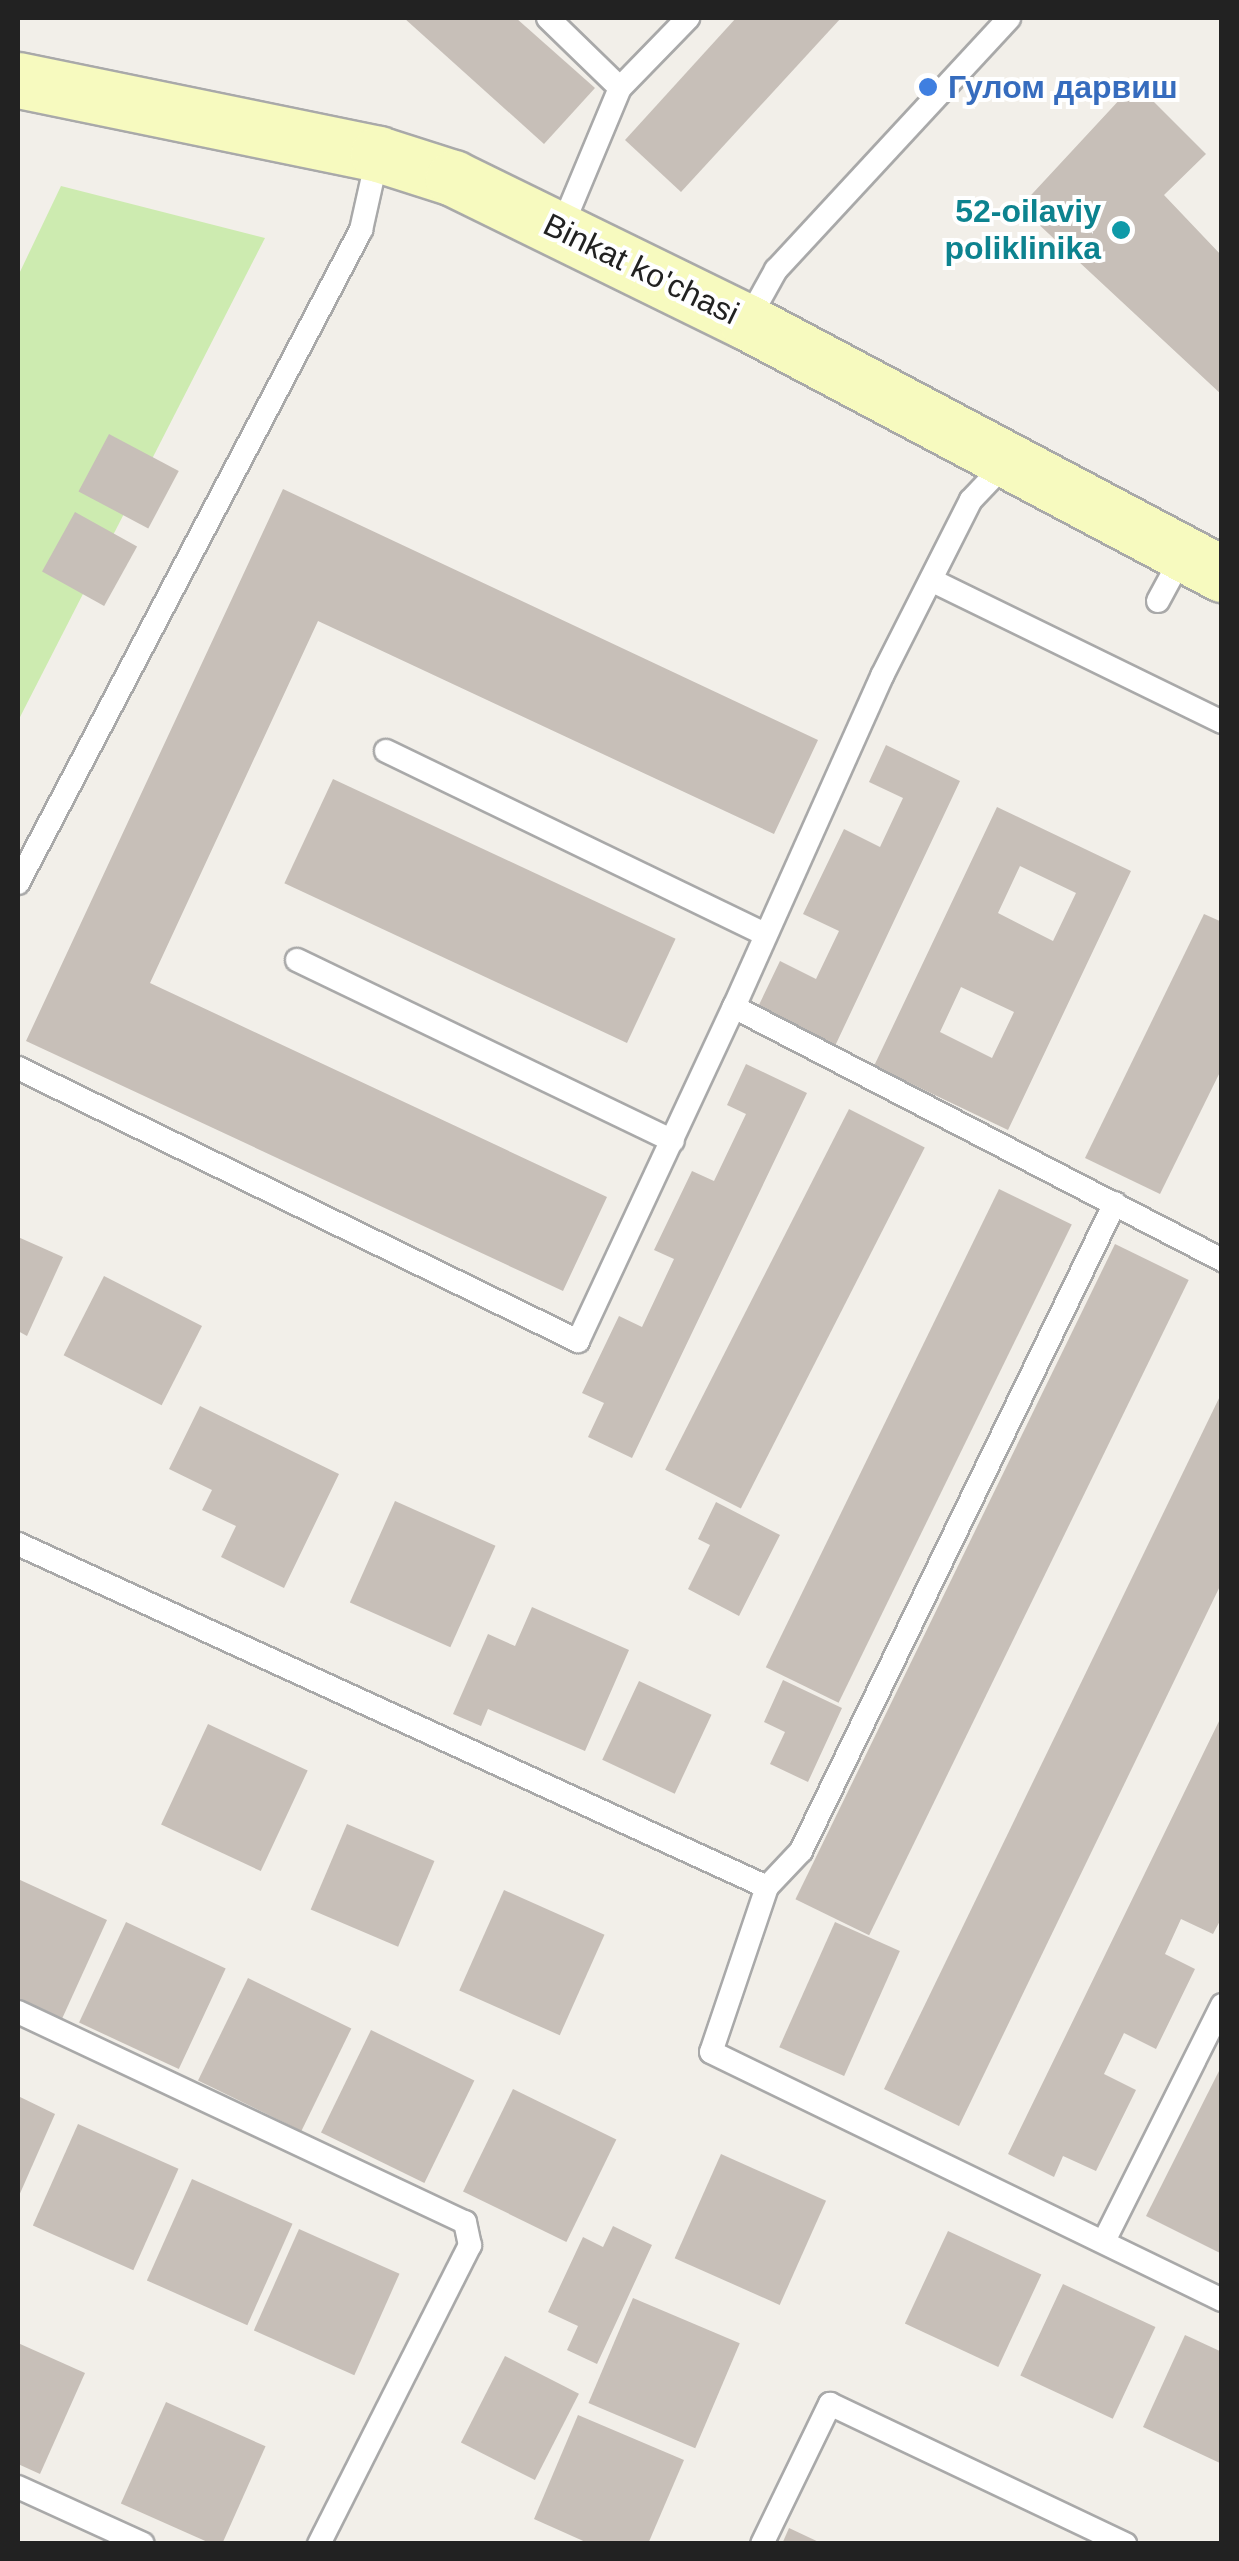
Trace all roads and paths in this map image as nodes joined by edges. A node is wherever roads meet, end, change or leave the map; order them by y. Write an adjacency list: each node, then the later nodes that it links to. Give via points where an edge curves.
1 (548, 18): 5 (lane)
2 (688, 18): 5 (lane)
3 (1009, 18): 8 (lane, via 776,270)
4 (18, 80): 6 (main road, Binkat ko'chasi)
5 (620, 88): 7 (lane)
6 (378, 154): 7 (main road, Binkat ko'chasi, via 452,178); 15 (lane, via 361,230)
7 (561, 229): 8 (main road, Binkat ko'chasi)
8 (746, 322): 9 (main road, Binkat ko'chasi)
9 (1008, 460): 10 (main road, Binkat ko'chasi); 11 (lane, via 971,500)
10 (1203, 563): 12 (lane)
11 (930, 580): 13 (lane); 16 (lane)
12 (1158, 602)
13 (1222, 722)
14 (386, 751): 16 (lane)
15 (18, 883)
16 (765, 934): 18 (lane)
17 (297, 960): 20 (lane)
18 (734, 1006): 20 (lane); 21 (lane)
19 (18, 1068): 20 (lane, via 578,1341)
20 (672, 1141)
21 (1116, 1203): 22 (lane); 24 (lane, via 801,1851)
22 (1222, 1260)
23 (18, 1544): 24 (lane)
24 (767, 1888): 27 (lane, via 711,2052)
25 (1222, 2006): 27 (lane)
26 (18, 2012): 31 (lane, via 465,2222 470,2245)
27 (1104, 2241): 28 (lane)
28 (1222, 2300)
29 (18, 2487): 30 (lane)
30 (142, 2544)
31 (319, 2544)
32 (762, 2544): 33 (lane, via 830,2404)
33 (1126, 2544)

